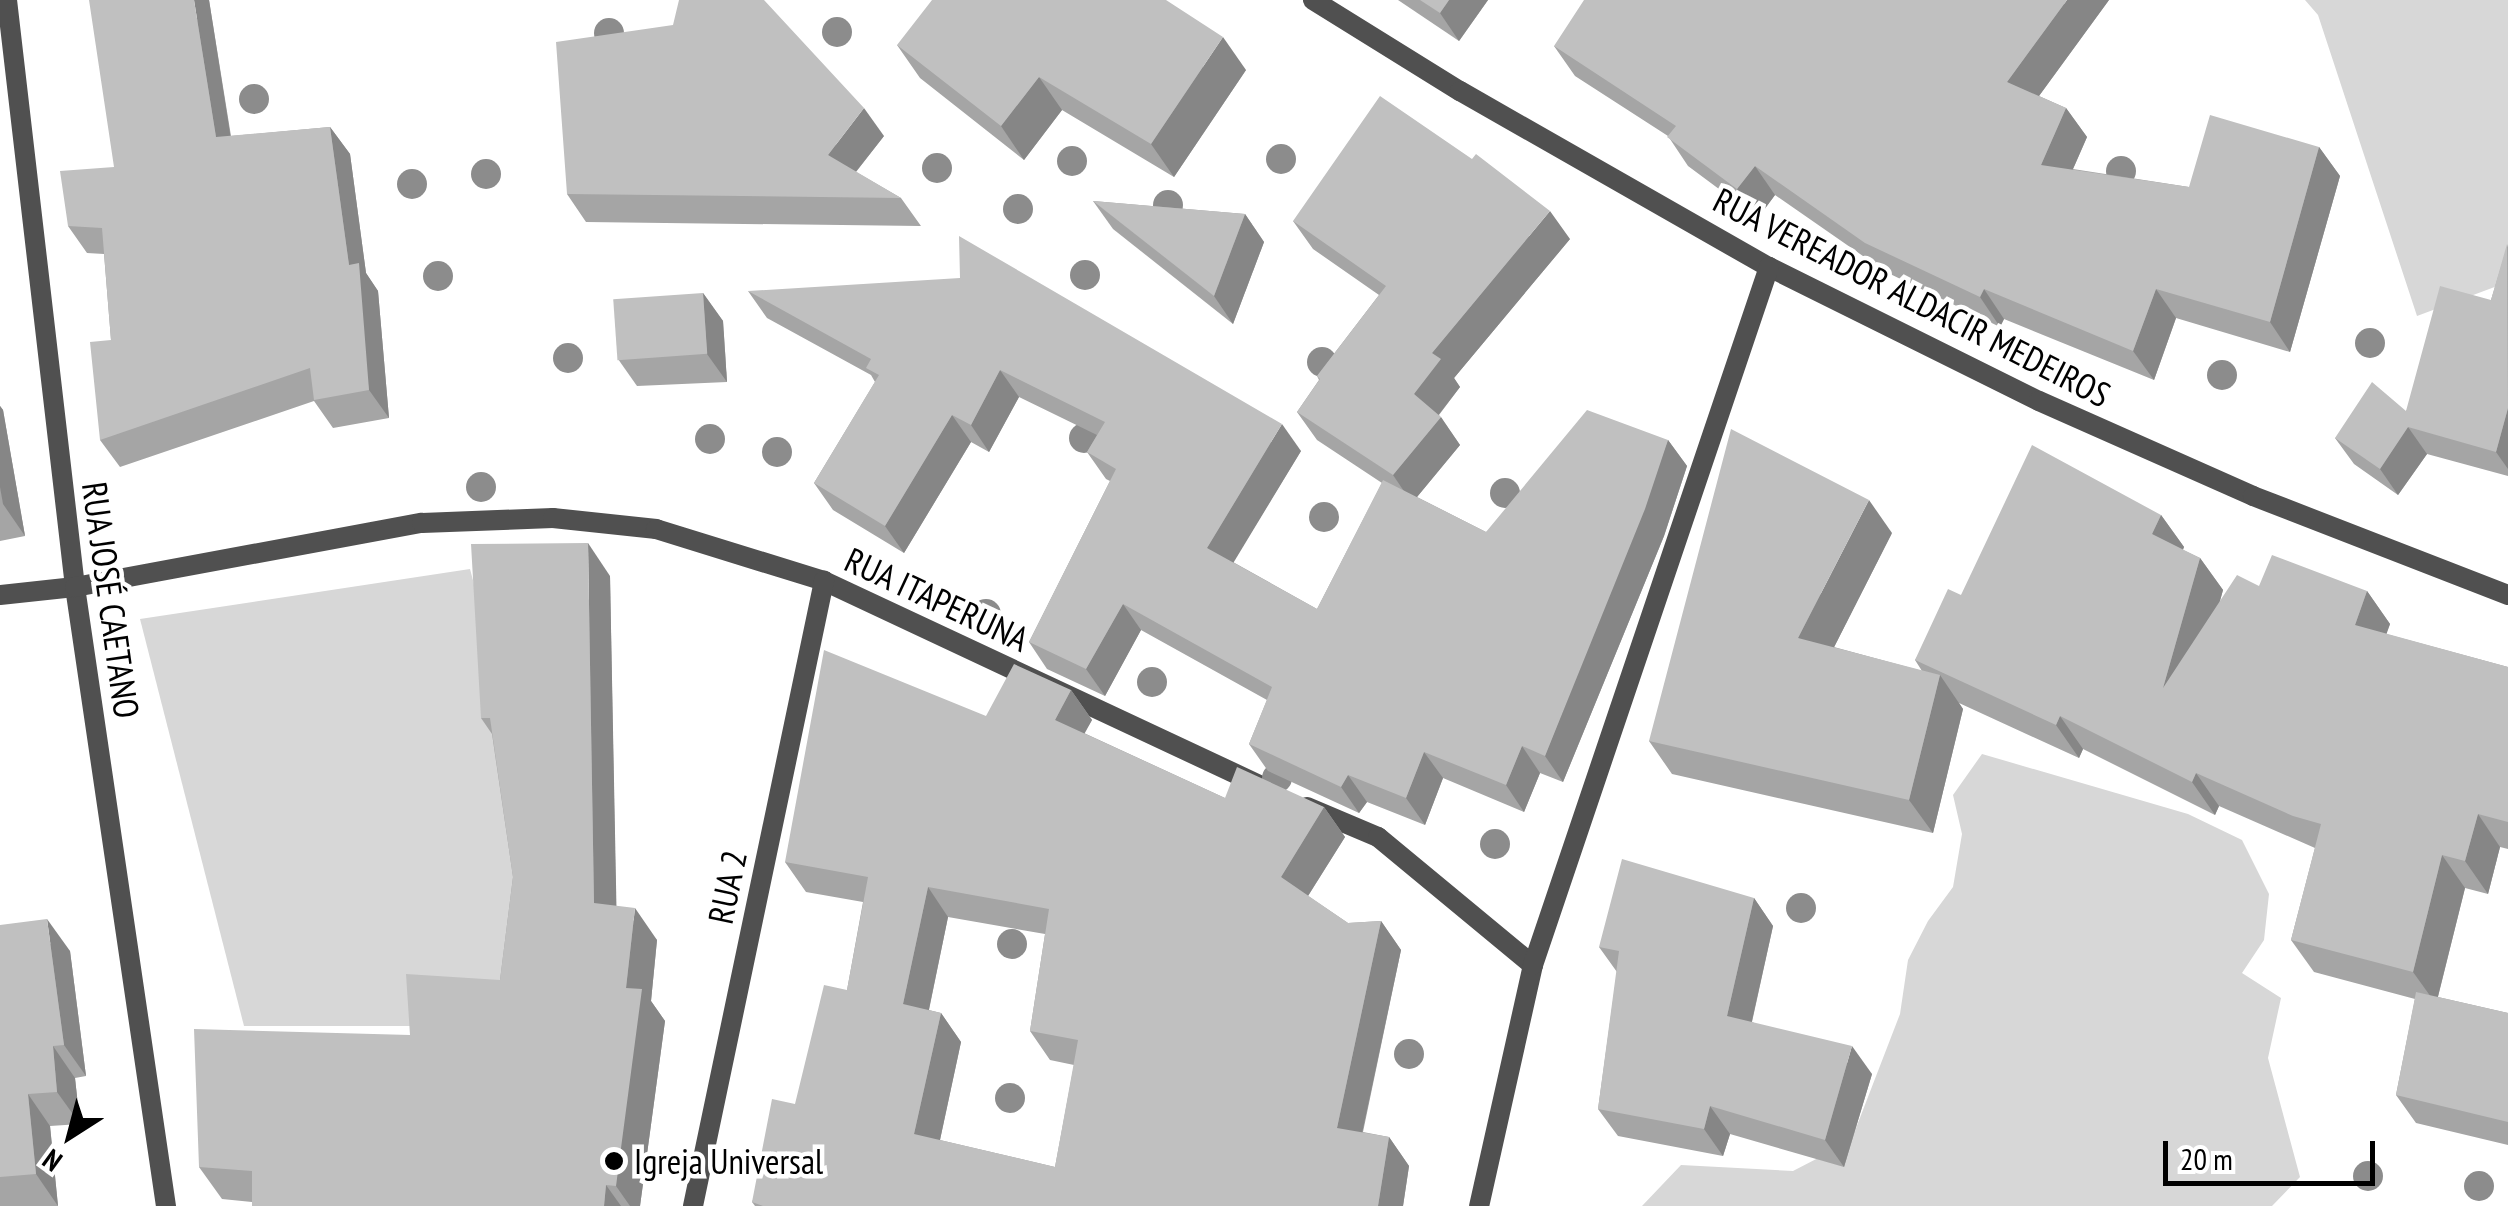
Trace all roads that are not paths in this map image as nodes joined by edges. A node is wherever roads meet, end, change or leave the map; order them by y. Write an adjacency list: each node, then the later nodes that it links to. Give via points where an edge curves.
1 (7, 0): 5 (street, RUA JOSÉ CAETANO)
2 (1314, 0): 3 (street, RUA VEREADOR ALDACIR MEDEIROS)
3 (1769, 267): 7 (street, RUA VEREADOR ALDACIR MEDEIROS, via 2039,401 2253,496); 8 (street)
4 (824, 581): 5 (street, RUA ITAPERUNA, via 656,529 553,518 422,523); 8 (street, RUA ITAPERUNA, via 1378,837); 10 (street, RUA 2)
5 (75, 587): 6 (street, RUA ITAPERUNA); 9 (street, RUA JOSÉ CAETANO)
6 (0, 595)
7 (2508, 595)
8 (1533, 964): 11 (street)
9 (166, 1206)
10 (693, 1206)
11 (1478, 1206)

